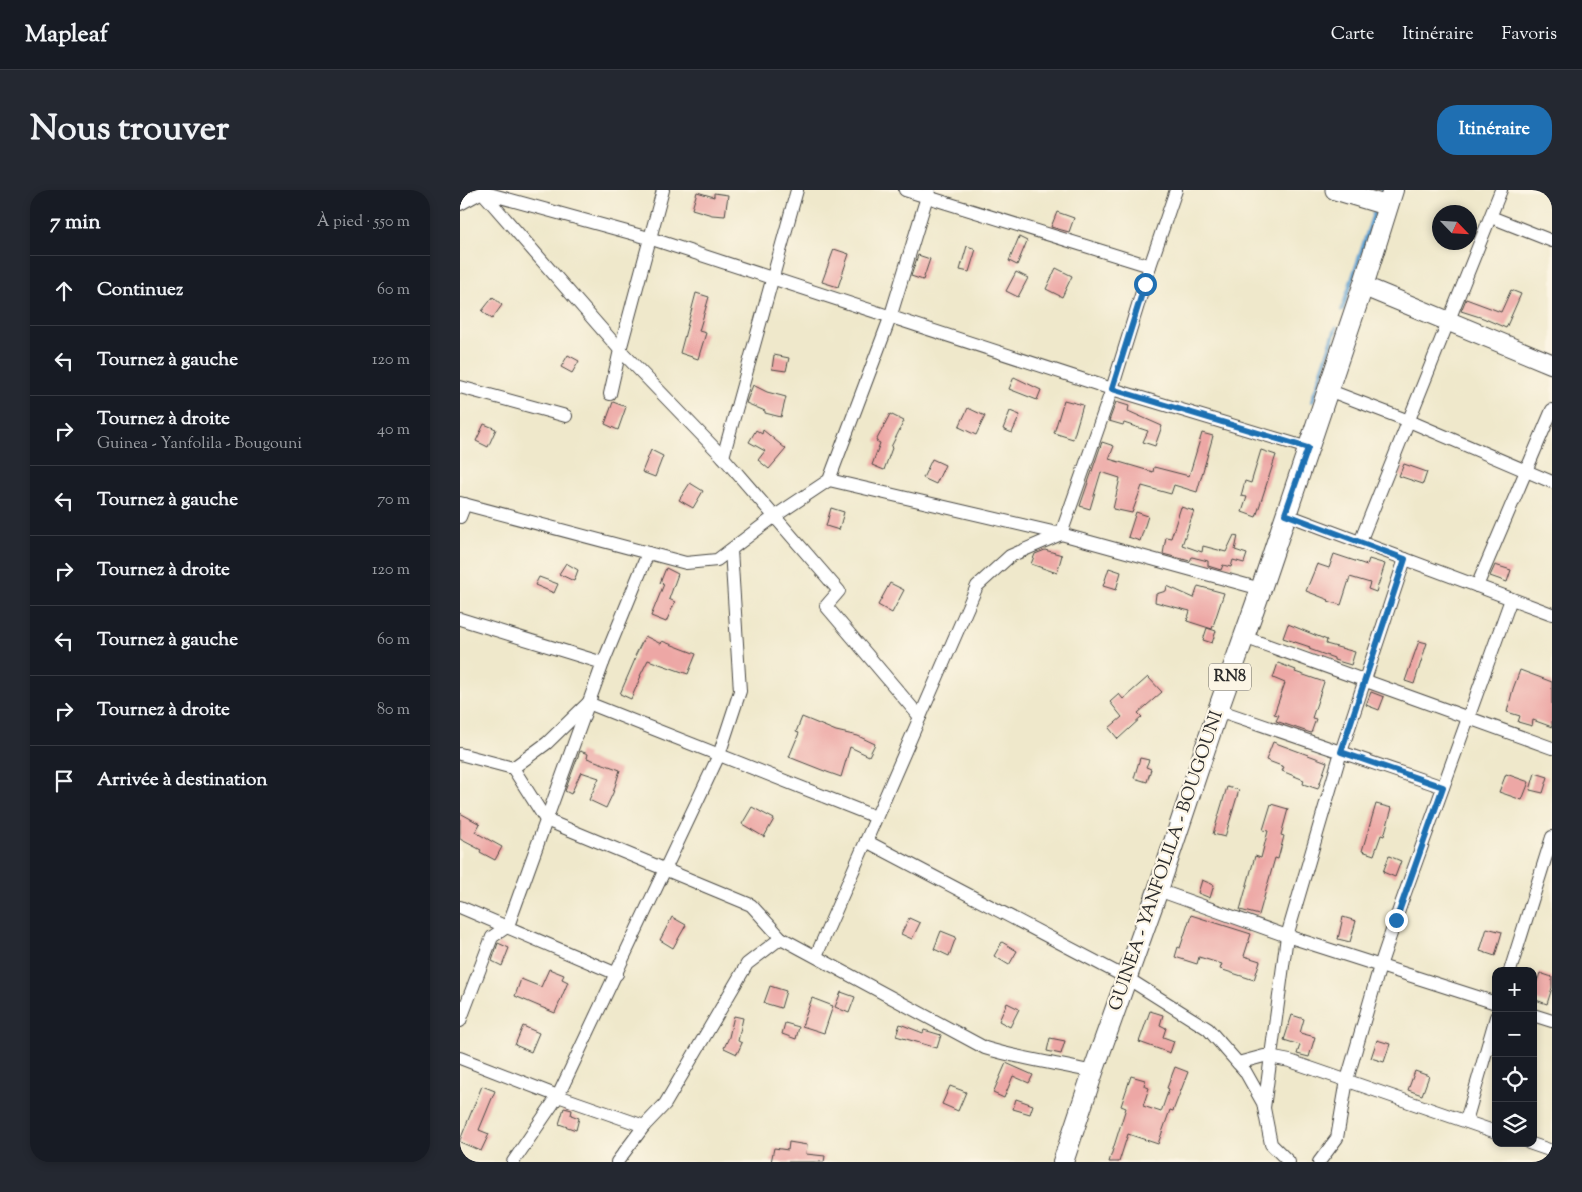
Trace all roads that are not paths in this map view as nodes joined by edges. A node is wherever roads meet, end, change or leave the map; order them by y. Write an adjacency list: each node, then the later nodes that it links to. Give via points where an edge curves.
1 (663, 190): 12 (street)
2 (797, 190): 15 (street)
3 (905, 190): 8 (street)
4 (1176, 190): 14 (street)
5 (1335, 190): 9 (street)
6 (1501, 190): 11 (street)
7 (481, 191): 10 (street); 12 (street); 19 (street)
8 (928, 193): 14 (street); 17 (street)
9 (1390, 198): 16 (main road, GUINEA - YANFOLILA - BOUGOUNI / RN8)
10 (460, 204)
11 (1491, 217): 13 (street); 18 (street)
12 (649, 238): 15 (street); 19 (street)
13 (1552, 241)
14 (1150, 266): 22 (street)
15 (772, 278): 17 (street); 29 (street)
16 (1363, 286): 18 (street); 23 (main road, GUINEA - YANFOLILA - BOUGOUNI / RN8)
17 (890, 318): 22 (street); 31 (street)
18 (1448, 321): 20 (street); 27 (street)
19 (620, 350): 24 (street); 29 (street)
20 (1552, 364)
21 (460, 387): 26 (street)
22 (1112, 389): 28 (street); 37 (street)
23 (1328, 390): 27 (street); 28 (main road, GUINEA - YANFOLILA - BOUGOUNI / RN8)
24 (610, 394)
25 (1552, 410): 30 (street)
26 (566, 416)
27 (1409, 421): 30 (street); 38 (street)
28 (1308, 448): 34 (main road, GUINEA - YANFOLILA - BOUGOUNI / RN8)
29 (723, 457): 35 (street)
30 (1526, 471): 32 (street); 42 (street)
31 (829, 480): 35 (street); 37 (street)
32 (1552, 482)
33 (462, 504): 36 (street); 40 (street)
34 (1285, 514): 38 (street); 43 (main road, GUINEA - YANFOLILA - BOUGOUNI / RN8)
35 (775, 516): 39 (street); 52 (street, via 839,592 826,606)
36 (460, 517)
37 (1061, 534): 43 (street); 52 (street, via 1010,556 976,586)
38 (1360, 542): 41 (street)
39 (731, 550): 40 (street, via 718,560 686,563); 57 (street, via 740,691)
40 (648, 553): 48 (street)
41 (1405, 559): 42 (street); 49 (street)
42 (1477, 586): 44 (street)
43 (1261, 589): 47 (main road, GUINEA - YANFOLILA - BOUGOUNI / RN8)
44 (1511, 599): 45 (street); 53 (street)
45 (1552, 614)
46 (460, 619): 48 (street)
47 (1244, 637): 49 (street); 51 (main road, GUINEA - YANFOLILA - BOUGOUNI / RN8)
48 (603, 663): 50 (street)
49 (1364, 680): 53 (street); 55 (street)
50 (588, 703): 57 (street); 58 (street, via 547,743); 61 (street)
51 (1218, 710): 55 (street); 65 (main road, GUINEA - YANFOLILA - BOUGOUNI / RN8)
52 (920, 717): 60 (street)
53 (1468, 718): 54 (street); 59 (street)
54 (1552, 748)
55 (1341, 752): 59 (street); 68 (street)
56 (460, 754): 58 (street)
57 (719, 755): 60 (street); 64 (street)
58 (513, 768): 61 (street)
59 (1443, 787): 71 (street)
60 (876, 817): 63 (street)
61 (546, 820): 64 (street); 67 (street)
62 (1552, 837): 72 (street)
63 (866, 841): 70 (street); 74 (street)
64 (666, 869): 69 (street, via 751,905); 73 (street)
65 (1158, 890): 68 (street); 74 (main road, GUINEA - YANFOLILA - BOUGOUNI / RN8)
66 (460, 906): 67 (street)
67 (508, 926): 73 (street); 77 (street, via 492,936)
68 (1287, 936): 71 (street); 80 (street)
69 (781, 938): 70 (street); 88 (street, via 746,964 665,1104)
70 (816, 956): 83 (street, via 985,1048)
71 (1380, 966): 75 (street); 84 (street)
72 (1511, 967)
73 (617, 974): 85 (street)
74 (1127, 978): 82 (street, via 1208,1029); 83 (main road, GUINEA - YANFOLILA - BOUGOUNI / RN8)
75 (1492, 1002)
76 (1537, 1016): 78 (street)
77 (460, 1021)
78 (1552, 1021)
79 (1492, 1032): 87 (street)
80 (1271, 1057): 82 (street); 84 (street); 86 (street)
81 (460, 1058): 85 (street)
82 (1238, 1063): 86 (street, via 1246,1071)
83 (1093, 1072): 94 (main road, GUINEA - YANFOLILA - BOUGOUNI / RN8)
84 (1347, 1080): 87 (street); 96 (street, via 1338,1138)
85 (558, 1096): 88 (street); 92 (street)
86 (1264, 1108): 95 (street, via 1271,1144)
87 (1466, 1121): 89 (street)
88 (644, 1126): 93 (street)
89 (1492, 1131)
90 (1537, 1146): 91 (street)
91 (1552, 1151)
92 (513, 1162)
93 (617, 1162)
94 (1063, 1162)
95 (1289, 1162)
96 (1319, 1162)

